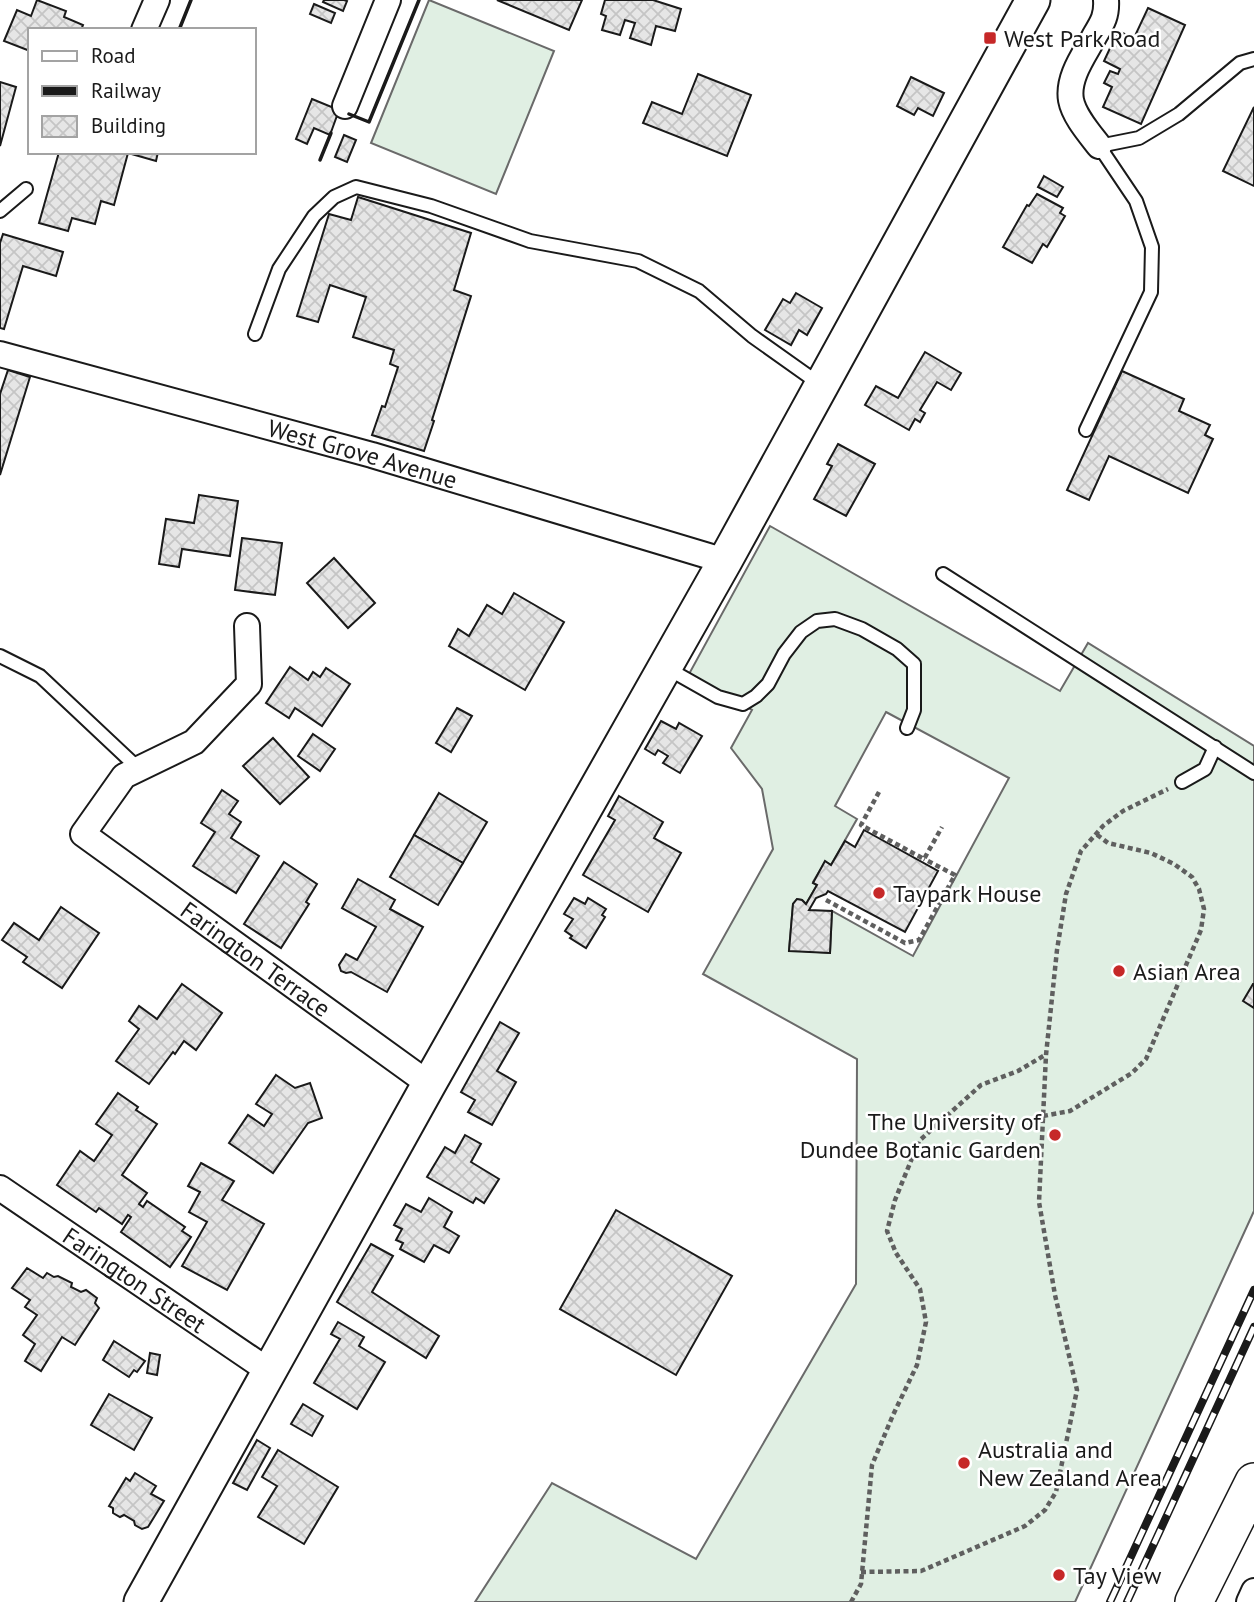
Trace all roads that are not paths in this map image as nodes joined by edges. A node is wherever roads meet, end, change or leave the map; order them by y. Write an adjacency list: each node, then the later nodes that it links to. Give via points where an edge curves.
1 (157, 0): 5 (street)
2 (388, 0): 7 (street)
3 (1033, 0): 13 (street)
4 (1106, 0): 8 (street, via 1107,12 1070,85 1074,108)
5 (145, 28)
6 (1254, 60): 8 (lane, via 1240,63 1179,114 1139,138)
7 (345, 106)
8 (1099, 146): 14 (lane, via 1136,201 1152,247 1151,292)
9 (26, 189): 10 (lane)
10 (0, 211)
11 (255, 334): 13 (lane, via 279,269 314,216 334,197 356,187 431,206 530,241 638,261 699,291)
12 (0, 354): 15 (street, West Grove Avenue, via 372,455)
13 (821, 385): 15 (street)
14 (1086, 430)
15 (725, 561): 19 (street)
16 (943, 574): 21 (lane)
17 (247, 626): 22 (street, via 249,684 194,743)
18 (0, 656): 22 (lane, via 40,676)
19 (665, 667): 20 (lane, via 719,697 743,704 768,684 801,632 817,621 835,619 886,642 914,664 914,710); 25 (street)
20 (907, 729)
21 (1215, 747): 23 (lane); 24 (lane, via 1205,769)
22 (139, 769): 25 (street, Farington Terrace, via 124,776 83,834)
23 (1254, 773)
24 (1182, 782)
25 (429, 1084): 27 (street)
26 (0, 1188): 27 (street, Farington Street)
27 (269, 1371): 30 (street)
28 (1254, 1482): 31 (main road)
29 (1254, 1591): 32 (street)
30 (141, 1602)
31 (1194, 1602)
32 (1249, 1602)

